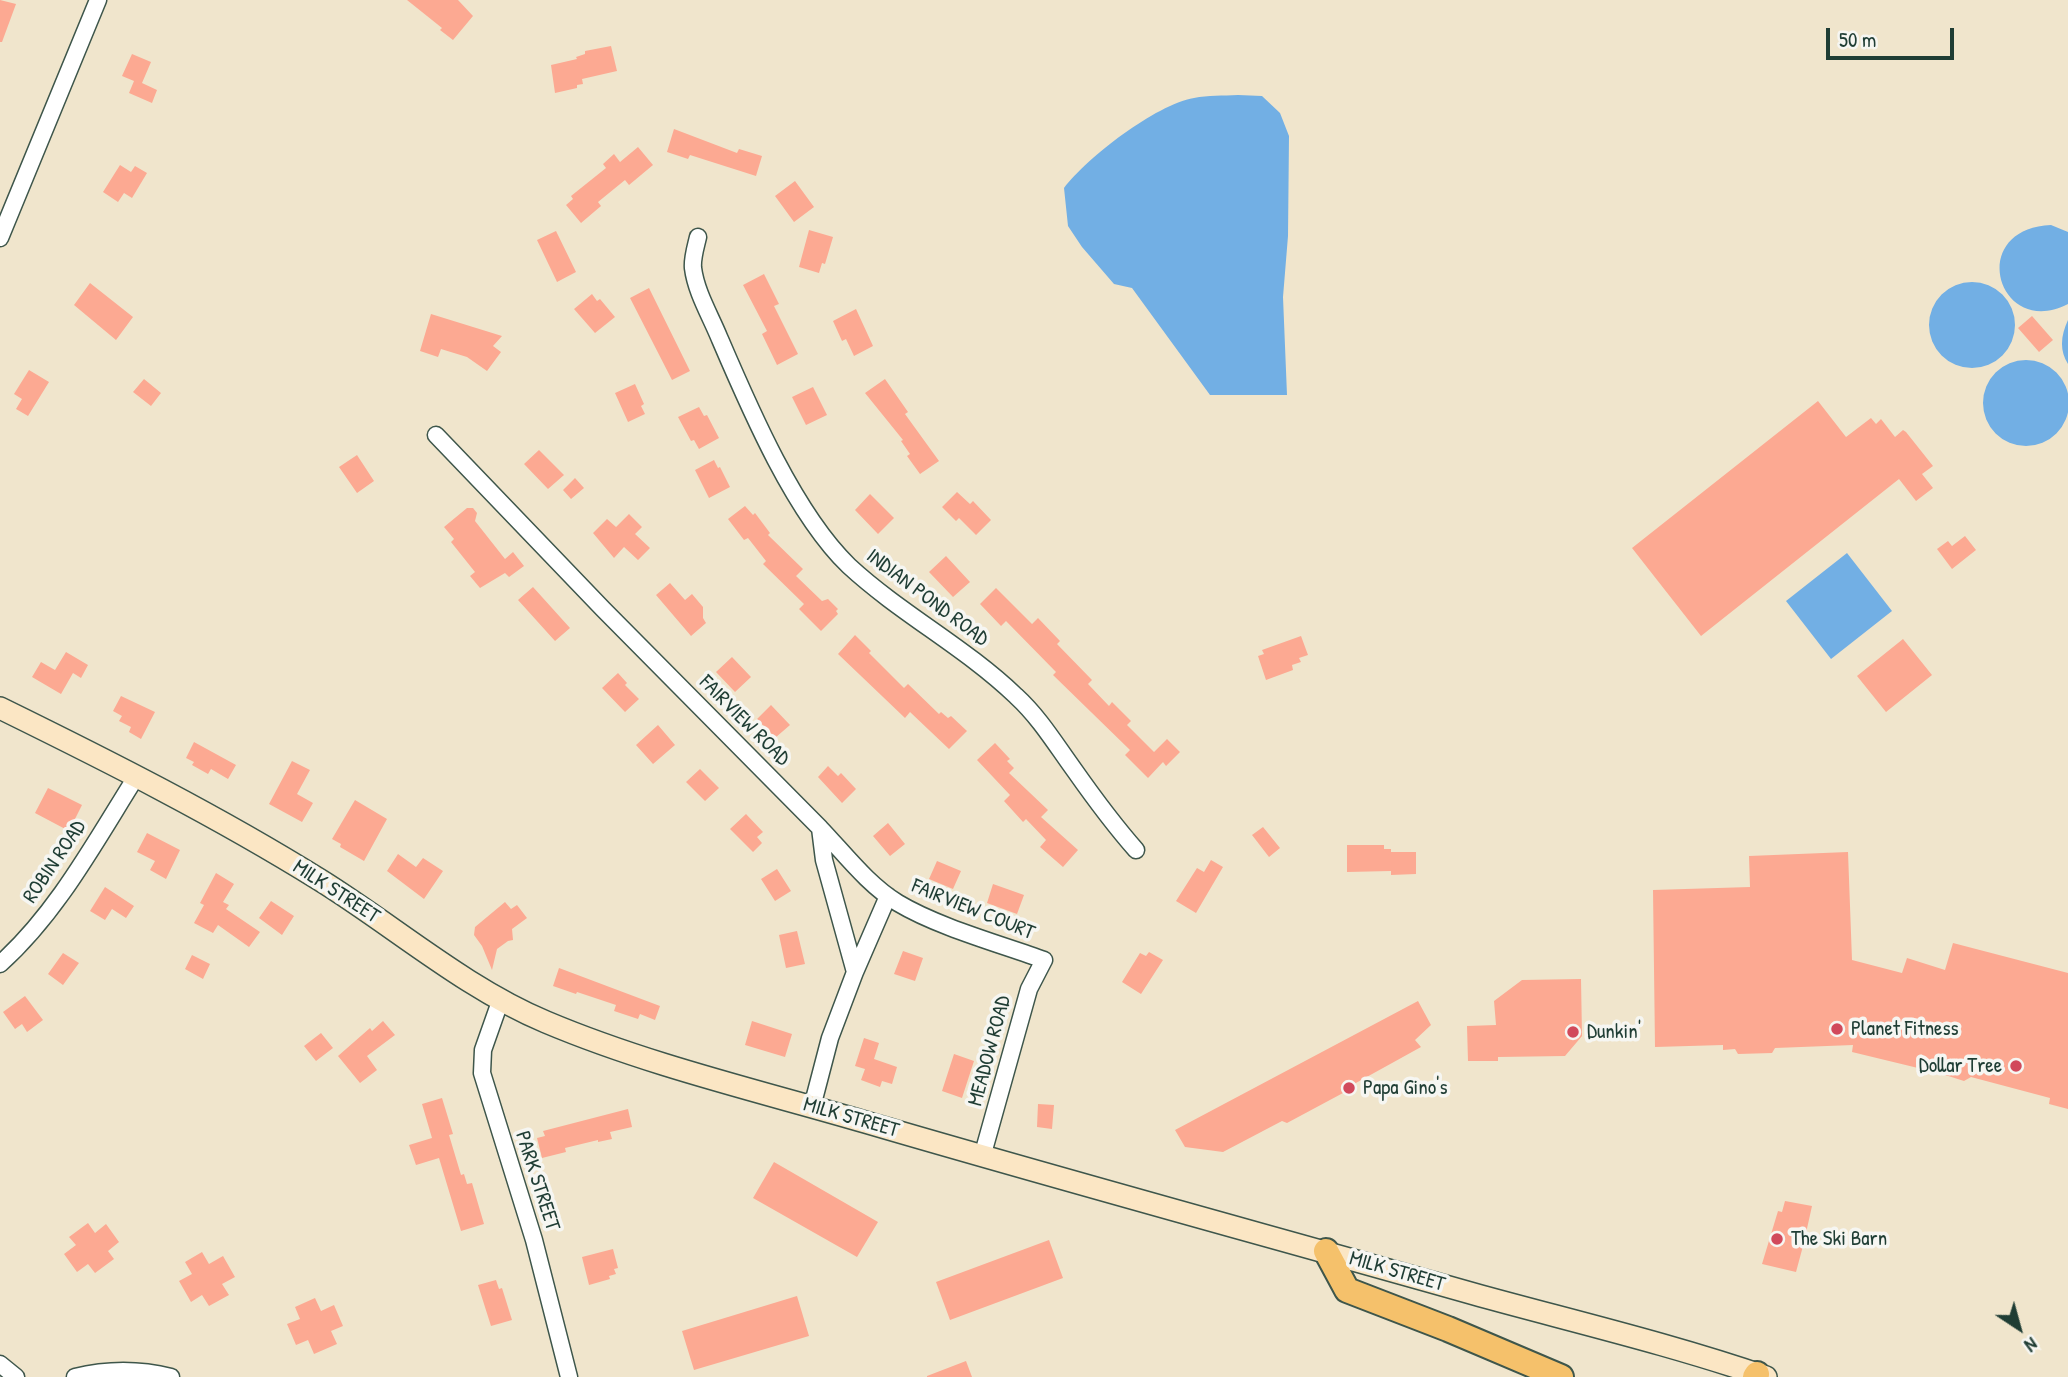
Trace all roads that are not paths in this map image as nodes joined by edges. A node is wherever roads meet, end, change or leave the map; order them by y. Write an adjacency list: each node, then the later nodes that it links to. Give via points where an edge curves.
1 (97, 0): 3 (street)
2 (698, 237): 8 (street, INDIAN POND ROAD, via 692,264 695,282 782,470 825,537 874,587 1018,696)
3 (0, 238)
4 (436, 435): 7 (street, FAIRVIEW ROAD)
5 (0, 708): 6 (main road, MILK STREET)
6 (136, 777): 11 (street, ROBIN ROAD, via 57,899); 13 (main road, MILK STREET, via 316,877)
7 (820, 828): 9 (street, FAIRVIEW COURT); 12 (street, via 824,860)
8 (1136, 850)
9 (888, 896): 10 (street, FAIRVIEW COURT, via 923,916); 12 (street, FAIRVIEW COURT)
10 (1044, 960): 15 (street, MEADOW ROAD, via 1029,989)
11 (0, 964)
12 (855, 972): 14 (street, via 830,1038)
13 (501, 999): 14 (main road, MILK STREET, via 542,1021 602,1043); 22 (street, PARK STREET, via 483,1050 482,1073 534,1240)
14 (812, 1107): 15 (main road, MILK STREET)
15 (982, 1157): 16 (main road, MILK STREET)
16 (1326, 1251): 18 (main road, MILK STREET); 23 (highway, via 1347,1290)
17 (0, 1364): 19 (street)
18 (1760, 1376)
19 (16, 1377)
20 (75, 1377): 21 (street, via 126,1370)
21 (171, 1377)
22 (569, 1377)
23 (1561, 1377)

